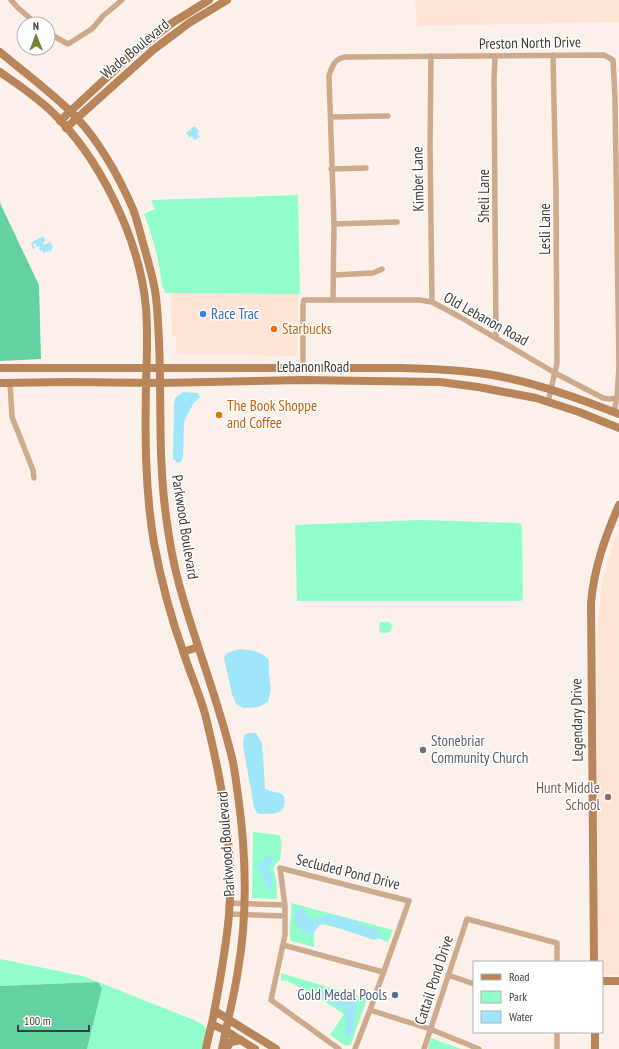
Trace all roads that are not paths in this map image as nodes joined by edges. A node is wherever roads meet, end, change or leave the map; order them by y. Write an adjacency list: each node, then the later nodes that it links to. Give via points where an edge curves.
1 (11, 0): 6 (street)
2 (122, 0): 5 (street)
3 (209, 0): 8 (main road, Wade Boulevard, via 172,23)
4 (227, 0): 13 (main road, Wade Boulevard, via 189,23)
5 (115, 2): 7 (street, via 92,29 68,44)
6 (28, 16)
7 (56, 37)
8 (136, 51): 13 (main road); 15 (main road, Wade Boulevard)
9 (0, 52): 15 (main road, Parkwood Boulevard)
10 (553, 55): 12 (street, Preston North Drive); 37 (street, Lesli Lane, via 556,193); 44 (street, Preston North Drive, via 604,55 613,60 619,367)
11 (431, 56): 12 (street, Preston North Drive); 18 (street, Preston North Drive, via 340,58 332,66 329,76); 30 (street, Kimber Lane)
12 (495, 56): 31 (street, Sheli Lane)
13 (142, 59): 17 (main road, Wade Boulevard)
14 (0, 72): 19 (main road, Parkwood Boulevard, via 28,91)
15 (70, 112): 17 (main road, Parkwood Boulevard); 19 (main road, Wade Boulevard)
16 (388, 116): 18 (street)
17 (77, 118): 20 (main road, Wade Boulevard); 23 (main road, Parkwood Boulevard, via 102,150)
18 (330, 118): 22 (street, Preston North Drive)
19 (60, 121): 20 (main road, Parkwood Boulevard)
20 (66, 128): 24 (main road, Parkwood Boulevard, via 93,163)
21 (366, 168): 22 (street)
22 (331, 169): 26 (street, Preston North Drive)
23 (133, 211): 24 (main road); 34 (main road, Parkwood Boulevard, via 155,291)
24 (121, 215): 35 (main road, Parkwood Boulevard, via 134,252 144,295)
25 (397, 222): 26 (street)
26 (334, 224): 28 (street, Preston North Drive)
27 (382, 269): 28 (street, via 373,273)
28 (334, 275): 29 (street, Preston North Drive)
29 (333, 300): 30 (street, Old Lebanon Road, via 403,299); 36 (street, Old Lebanon Road, via 304,300)
30 (432, 302): 31 (street, Old Lebanon Road)
31 (496, 337): 37 (street, Old Lebanon Road)
32 (0, 368): 33 (main road, Lebanon Road)
33 (10, 368): 35 (main road, Lebanon Road); 41 (main road)
34 (159, 368): 35 (main road, Lebanon Road); 36 (main road, Lebanon Road); 42 (main road, Parkwood Boulevard)
35 (146, 369): 39 (main road, Parkwood Boulevard)
36 (303, 369): 38 (main road); 43 (main road, Lebanon Road, via 453,370 503,377)
37 (555, 373): 43 (street, Lesli Lane); 44 (street, Old Lebanon Road, via 603,398)
38 (302, 380): 42 (main road, Lebanon Road); 45 (main road, Lebanon Road, via 445,383 499,390)
39 (146, 382): 41 (main road, Lebanon Road); 42 (main road, Lebanon Road); 51 (main road, Parkwood Boulevard, via 147,467 151,518 161,581)
40 (0, 383): 41 (main road, Lebanon Road)
41 (10, 383): 48 (street, via 12,417)
42 (159, 383): 50 (main road, Parkwood Boulevard, via 162,481 170,543 178,581)
43 (552, 389): 45 (street, Lesli Lane); 46 (main road, Lebanon Road)
44 (617, 398): 46 (street, Preston North Drive)
45 (548, 402): 47 (main road, Lebanon Road)
46 (616, 413)
47 (619, 428)
48 (34, 478)
49 (619, 505): 64 (main road, Legendary Drive, via 600,553 591,603)
50 (198, 647): 51 (main road); 52 (main road, Parkwood Boulevard)
51 (183, 652): 53 (main road, Parkwood Boulevard)
52 (224, 730): 53 (main road); 54 (main road, Parkwood Boulevard, via 233,760)
53 (210, 733): 55 (main road, Parkwood Boulevard)
54 (242, 824): 55 (main road); 57 (main road, Parkwood Boulevard)
55 (227, 825): 56 (main road, Parkwood Boulevard)
56 (229, 902): 57 (street); 59 (main road, Parkwood Boulevard)
57 (244, 902): 58 (street); 60 (main road, Parkwood Boulevard)
58 (284, 905): 61 (street); 65 (street, Secluded Pond Drive, via 280,868 409,901)
59 (229, 914): 60 (street); 71 (main road, Parkwood Boulevard)
60 (244, 914): 61 (street); 72 (main road, Parkwood Boulevard, via 238,971)
61 (285, 916): 62 (street)
62 (283, 945): 65 (street); 84 (street, via 271,1000)
63 (557, 961): 66 (street, Cattail Pond Drive, via 557,943 467,919)
64 (594, 961)
65 (383, 972): 70 (street)
66 (448, 975): 69 (street); 74 (street, Cattail Pond Drive)
67 (603, 981): 68 (main road)
68 (619, 981)
69 (473, 984)
70 (370, 1010): 74 (street); 85 (street)
71 (215, 1011): 72 (main road); 73 (main road, Parkwood Boulevard)
72 (228, 1019): 75 (main road, Parkwood Boulevard); 83 (main road)
73 (212, 1024): 75 (main road); 79 (main road, Parkwood Boulevard)
74 (430, 1029): 86 (street, Cattail Pond Drive); 87 (street)
75 (226, 1031): 78 (main road); 80 (main road, Parkwood Boulevard)
76 (557, 1033): 88 (street)
77 (595, 1033): 89 (main road)
78 (241, 1040): 81 (main road, via 231,1042); 82 (main road)
79 (206, 1049)
80 (222, 1049)
81 (226, 1049)
82 (255, 1049)
83 (276, 1049)
84 (339, 1049)
85 (355, 1049)
86 (424, 1049)
87 (479, 1049)
88 (557, 1049)
89 (595, 1049)

